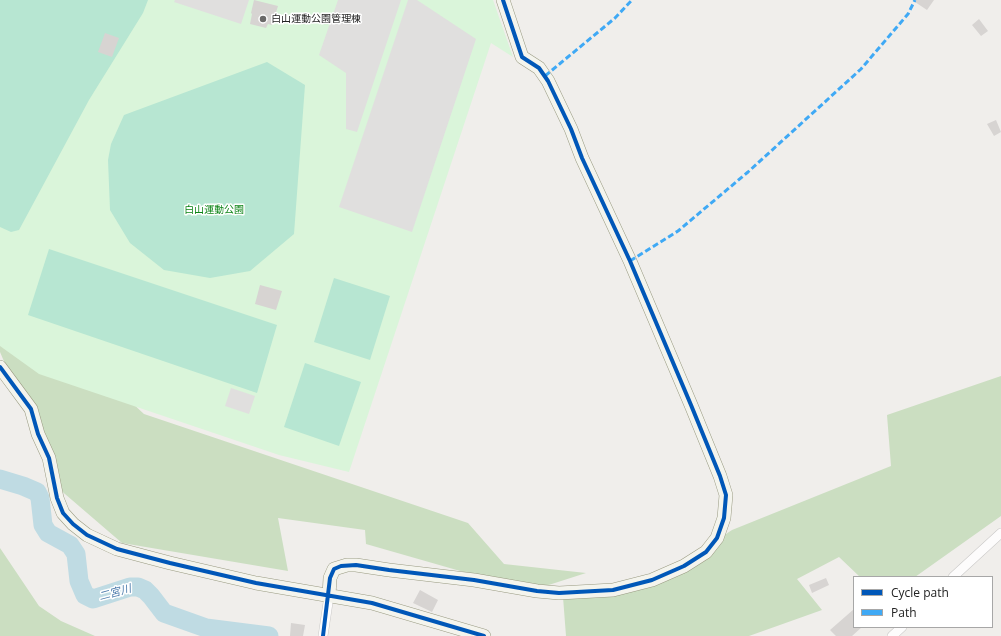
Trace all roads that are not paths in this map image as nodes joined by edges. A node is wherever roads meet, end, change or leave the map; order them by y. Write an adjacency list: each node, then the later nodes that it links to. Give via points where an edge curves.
1 (503, 0): 5 (street, via 522,57 539,68 548,81 630,261 720,476 726,495 724,518 718,538 706,552 684,566 652,580 613,590 559,593 537,591 356,565 341,566 334,570 330,578)
2 (0, 367): 5 (street, via 31,409 38,434 49,458 57,498 63,513 87,535 117,549 170,563 256,583)
3 (1001, 533): 4 (street)
4 (955, 576)
5 (329, 596): 7 (street); 8 (street, via 372,603)
6 (901, 628): 9 (street)
7 (323, 636)
8 (484, 636)
9 (892, 636)

